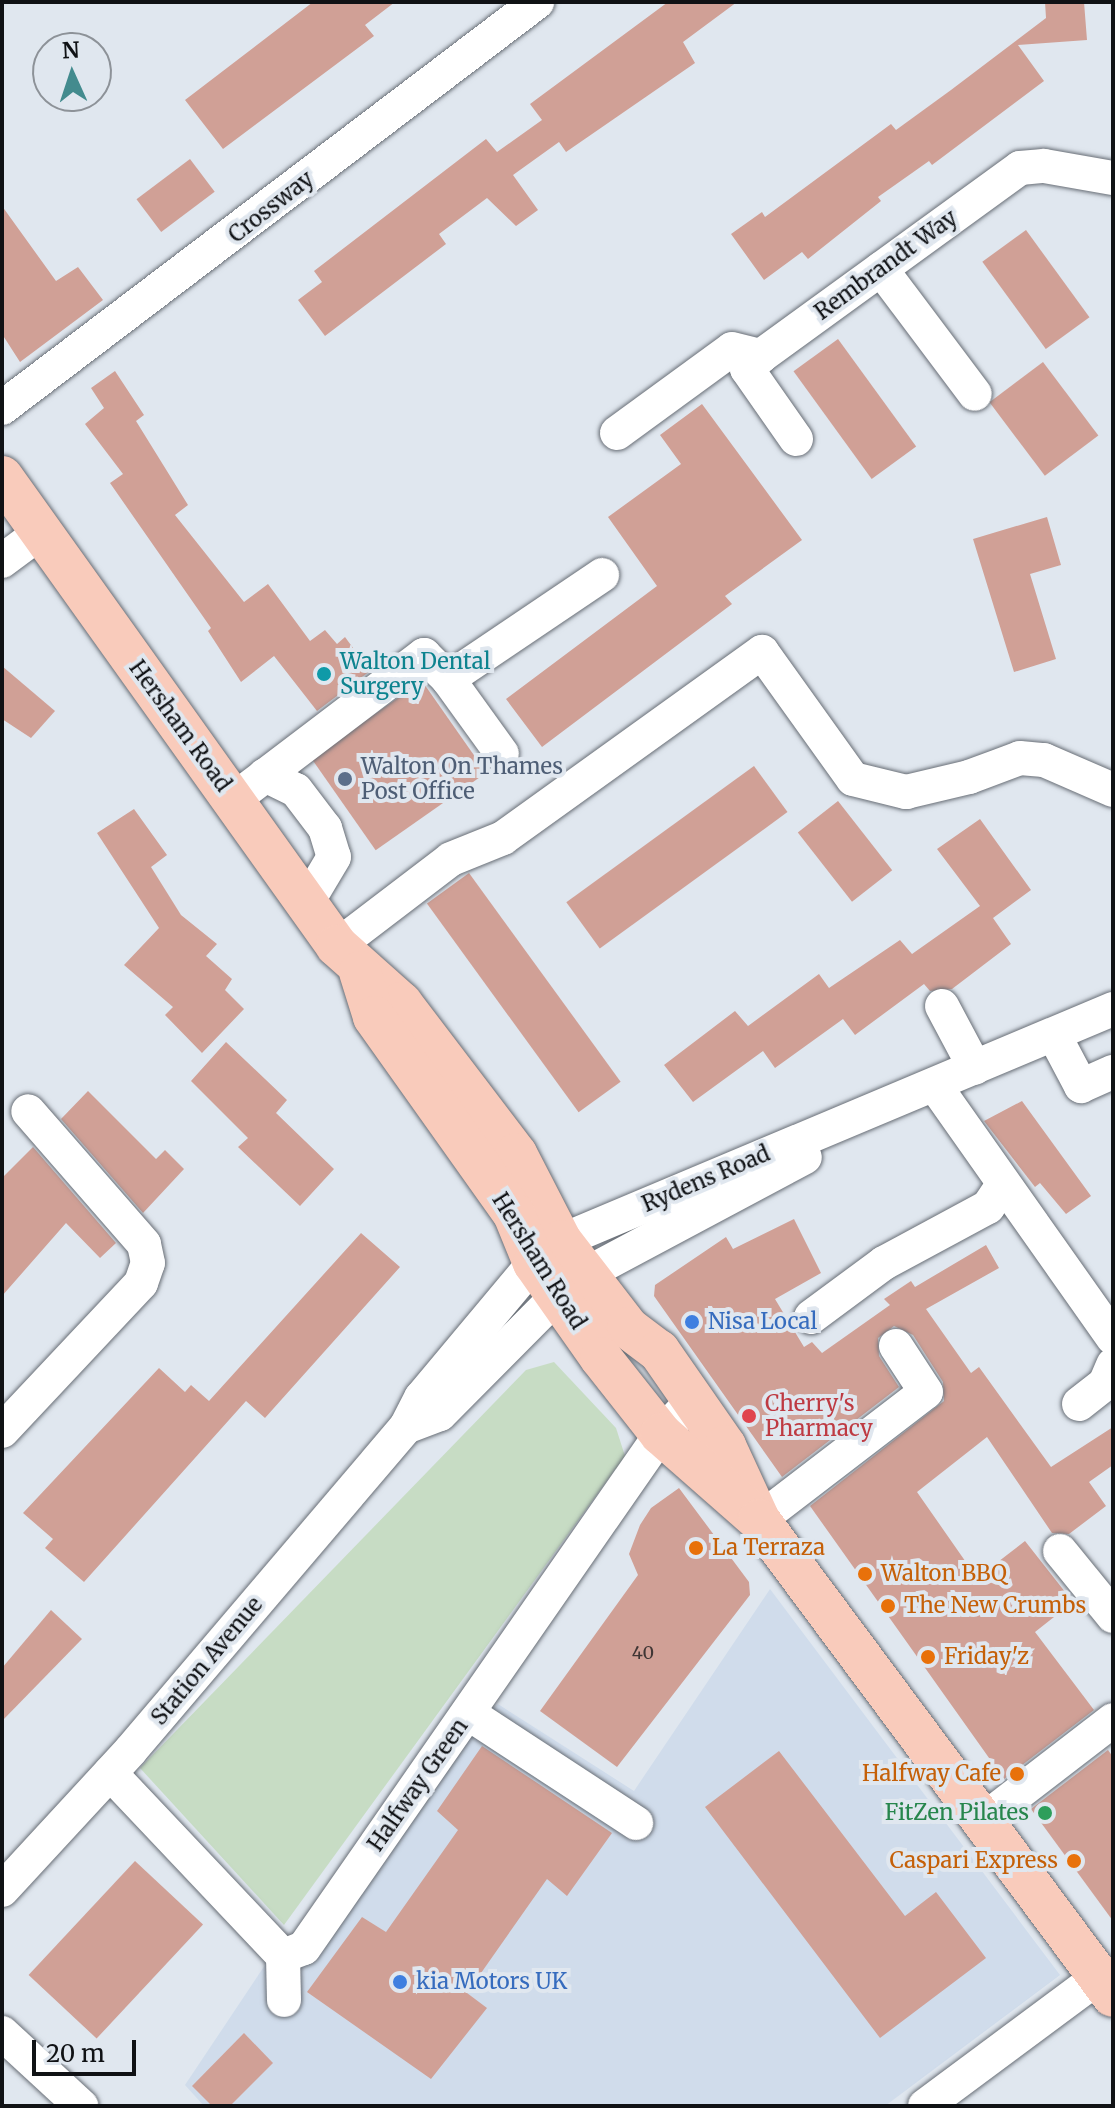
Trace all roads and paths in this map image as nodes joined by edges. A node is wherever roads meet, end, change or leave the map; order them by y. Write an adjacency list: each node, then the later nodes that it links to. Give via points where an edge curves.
1 (537, 2): 6 (street, Crossway)
2 (1113, 178): 3 (street, Rembrandt Way, via 1044,166 1020,168)
3 (881, 269): 4 (street, Rembrandt Way); 5 (street)
4 (761, 356): 7 (street, via 732,349); 8 (street, via 747,369)
5 (975, 394)
6 (2, 408)
7 (617, 433)
8 (796, 439)
9 (2, 477): 10 (main road, Hersham Road)
10 (41, 532): 11 (street); 17 (main road, Hersham Road)
11 (2, 561)
12 (602, 575): 13 (street)
13 (448, 679): 14 (street); 15 (street, via 424,655)
14 (502, 754)
15 (265, 775): 17 (street); 18 (street, via 296,790 325,828 334,857)
16 (1113, 790): 19 (street, via 1044,760 1020,758 906,792 853,779 762,652 503,838 451,859)
17 (233, 800): 18 (main road, Hersham Road)
18 (306, 904): 19 (main road, Hersham Road)
19 (348, 959): 28 (main road, Hersham Road, via 374,1017 514,1214)
20 (942, 1006): 23 (street)
21 (1113, 1009): 22 (street, Rydens Road)
22 (1054, 1035): 23 (street, Rydens Road); 24 (street, via 1081,1086)
23 (975, 1068): 25 (street, Rydens Road)
24 (1113, 1072)
25 (936, 1087): 27 (street); 28 (street, Rydens Road, via 854,1122 787,1170 646,1238)
26 (28, 1111): 35 (street, via 144,1244 148,1263 141,1283)
27 (1003, 1185): 29 (street, via 977,1216 884,1263); 30 (street)
28 (560, 1268): 33 (main road, Hersham Road, via 659,1351); 36 (main road, Hersham Road); 42 (street, Station Avenue, via 440,1414 406,1427)
29 (811, 1317)
30 (1113, 1338)
31 (896, 1346): 37 (street, via 926,1392)
32 (1113, 1365): 34 (street, via 1105,1384)
33 (693, 1400): 36 (street, Halfway Green); 37 (main road, Hersham Road, via 725,1446)
34 (1079, 1404)
35 (2, 1431)
36 (661, 1434): 37 (main road, Hersham Road, via 693,1456); 40 (street, Halfway Green)
37 (759, 1520): 43 (main road, Hersham Road)
38 (1060, 1551): 39 (street)
39 (1113, 1616)
40 (468, 1713): 44 (street); 46 (street, Halfway Green, via 304,1948)
41 (1113, 1720): 43 (street, via 1014,1802)
42 (110, 1773): 45 (street, Station Avenue); 46 (street)
43 (982, 1821): 47 (main road, Hersham Road)
44 (636, 1823)
45 (2, 1890)
46 (283, 1956): 48 (street)
47 (1106, 1987): 51 (street)
48 (284, 2000)
49 (2, 2033): 50 (street)
50 (81, 2106)
51 (925, 2106)

